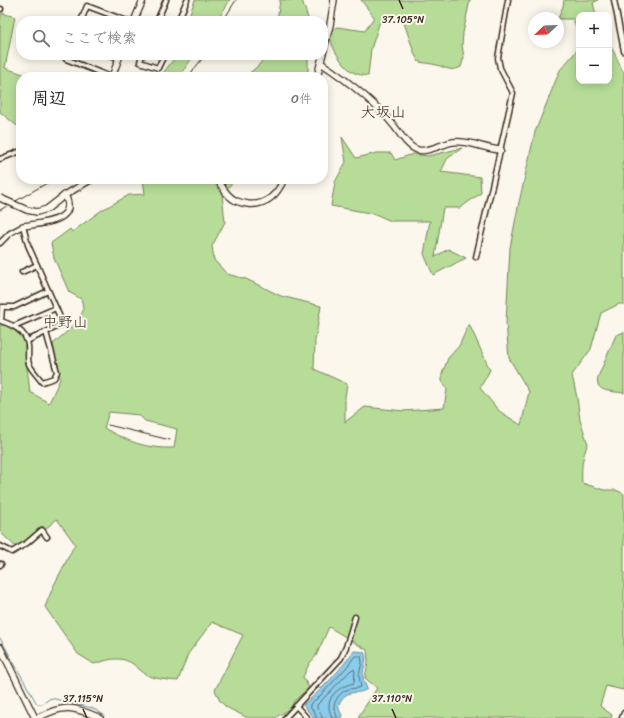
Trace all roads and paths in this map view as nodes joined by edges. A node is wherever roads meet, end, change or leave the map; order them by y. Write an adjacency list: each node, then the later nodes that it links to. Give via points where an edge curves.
1 (143, 0): 9 (street)
2 (166, 0): 10 (street)
3 (187, 0): 11 (street)
4 (334, 0): 12 (street)
5 (508, 0): 23 (street, via 498,58 500,68 513,93)
6 (614, 0): 13 (street)
7 (83, 16): 8 (street, via 87,6)
8 (114, 16)
9 (136, 16)
10 (159, 16)
11 (180, 16)
12 (328, 32)
13 (624, 51)
14 (68, 60): 20 (street)
15 (119, 60): 21 (street)
16 (141, 60): 17 (street, via 140,62 158,68)
17 (162, 60)
18 (323, 60): 19 (street)
19 (322, 63): 22 (street); 23 (street, via 373,104 413,148 419,151 461,141)
20 (98, 72)
21 (113, 72)
22 (319, 72)
23 (501, 150): 33 (street)
24 (16, 153): 25 (street)
25 (0, 159)
26 (84, 184): 29 (street)
27 (220, 184): 28 (street, via 237,202 251,204 268,200)
28 (282, 184)
29 (65, 195): 30 (street, bridge, via 41,212 27,210); 31 (street, via 69,203 63,216)
30 (0, 198)
31 (23, 226): 32 (street, via 10,233); 34 (street)
32 (0, 243)
33 (476, 257)
34 (37, 265): 35 (street); 36 (street)
35 (22, 272)
36 (48, 291): 37 (street); 38 (street, via 14,307 2,307 1,321)
37 (56, 308): 38 (street); 39 (street, via 63,324)
38 (14, 326): 40 (street)
39 (46, 332): 40 (street); 40 (street, via 57,372 54,378 42,382 34,372 28,360)
40 (27, 341)
41 (48, 537): 42 (street, via 42,530 12,552)
42 (0, 546)
43 (355, 617): 45 (street, via 341,658)
44 (0, 647): 47 (street)
45 (296, 706): 49 (street); 50 (street)
46 (624, 713): 51 (street)
47 (36, 718): 48 (street, via 65,708 78,709)
48 (100, 718)
49 (285, 718)
50 (308, 718)
51 (622, 718)

